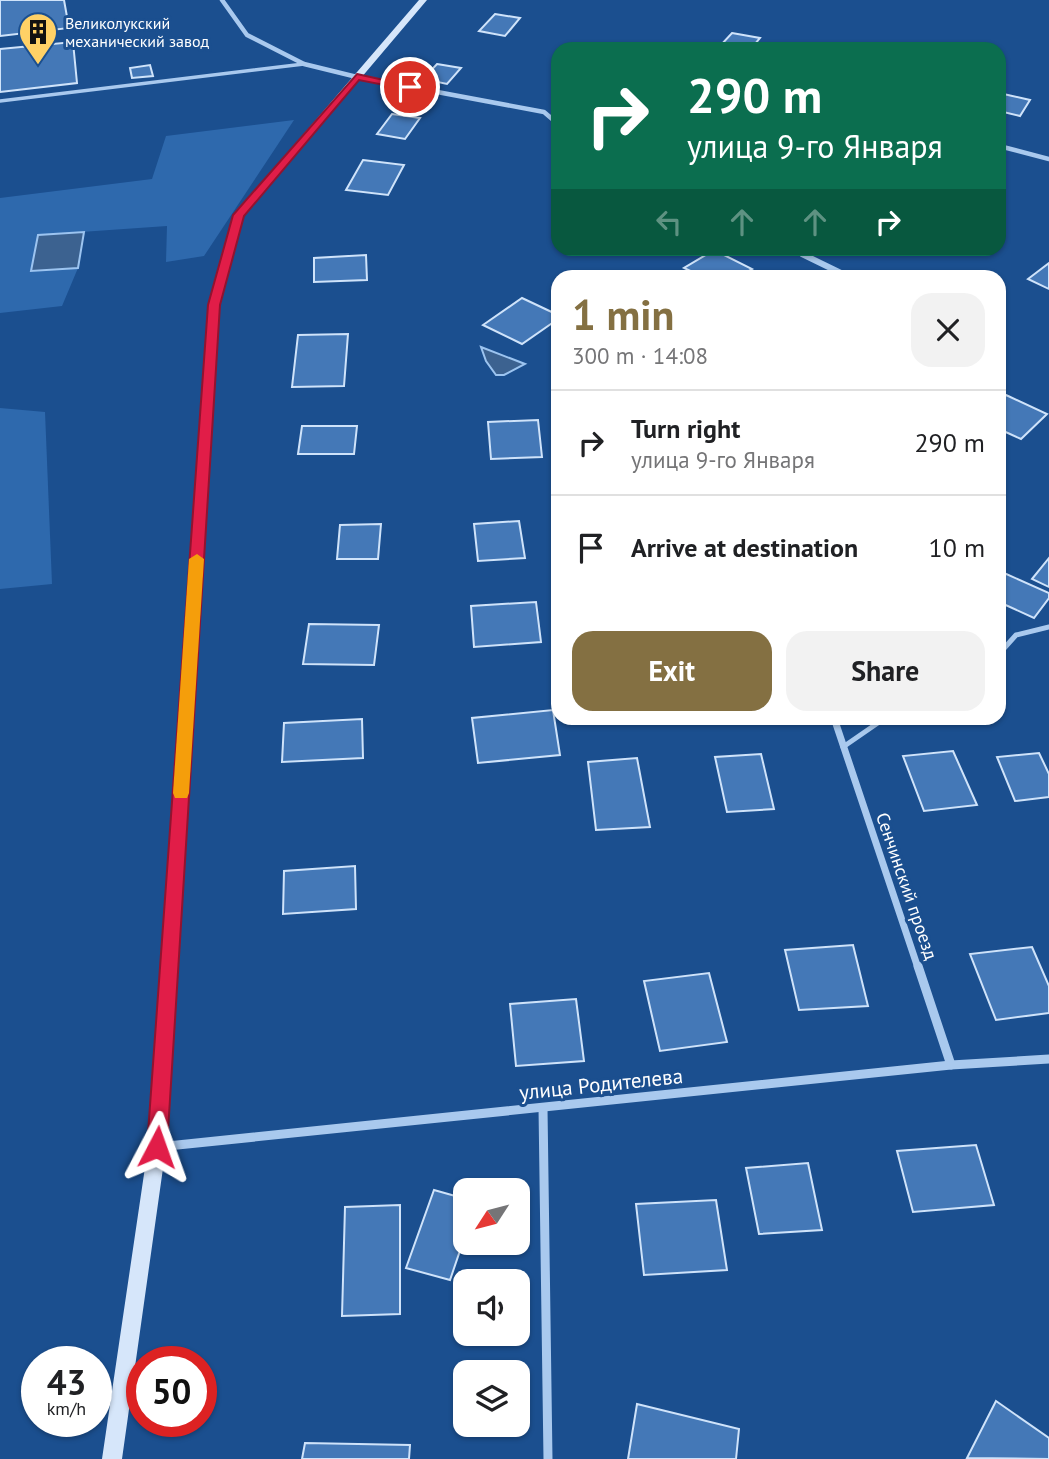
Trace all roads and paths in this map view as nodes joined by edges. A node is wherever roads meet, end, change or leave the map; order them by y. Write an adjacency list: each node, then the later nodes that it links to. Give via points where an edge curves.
1 (222, 0): 3 (street, via 247,35)
2 (423, 0): 4 (main road)
3 (304, 64): 4 (street); 5 (lane)
4 (359, 74): 6 (street); 21 (main road, via 239,215 214,305)
5 (0, 101)
6 (544, 112): 7 (street); 8 (street)
7 (551, 114)
8 (551, 118)
9 (1006, 148): 10 (street)
10 (1049, 159)
11 (806, 256): 12 (street)
12 (835, 270)
13 (1049, 627): 14 (lane, via 1016,635)
14 (1006, 646)
15 (836, 725): 17 (street, Сенчинский проезд)
16 (875, 725): 17 (lane)
17 (843, 747): 19 (street, Сенчинский проезд)
18 (1049, 1059): 19 (street, улица Родителева)
19 (951, 1065): 20 (street, улица Родителева)
20 (543, 1108): 21 (street, улица Родителева); 23 (street)
21 (157, 1147): 22 (main road)
22 (112, 1459)
23 (548, 1459)

